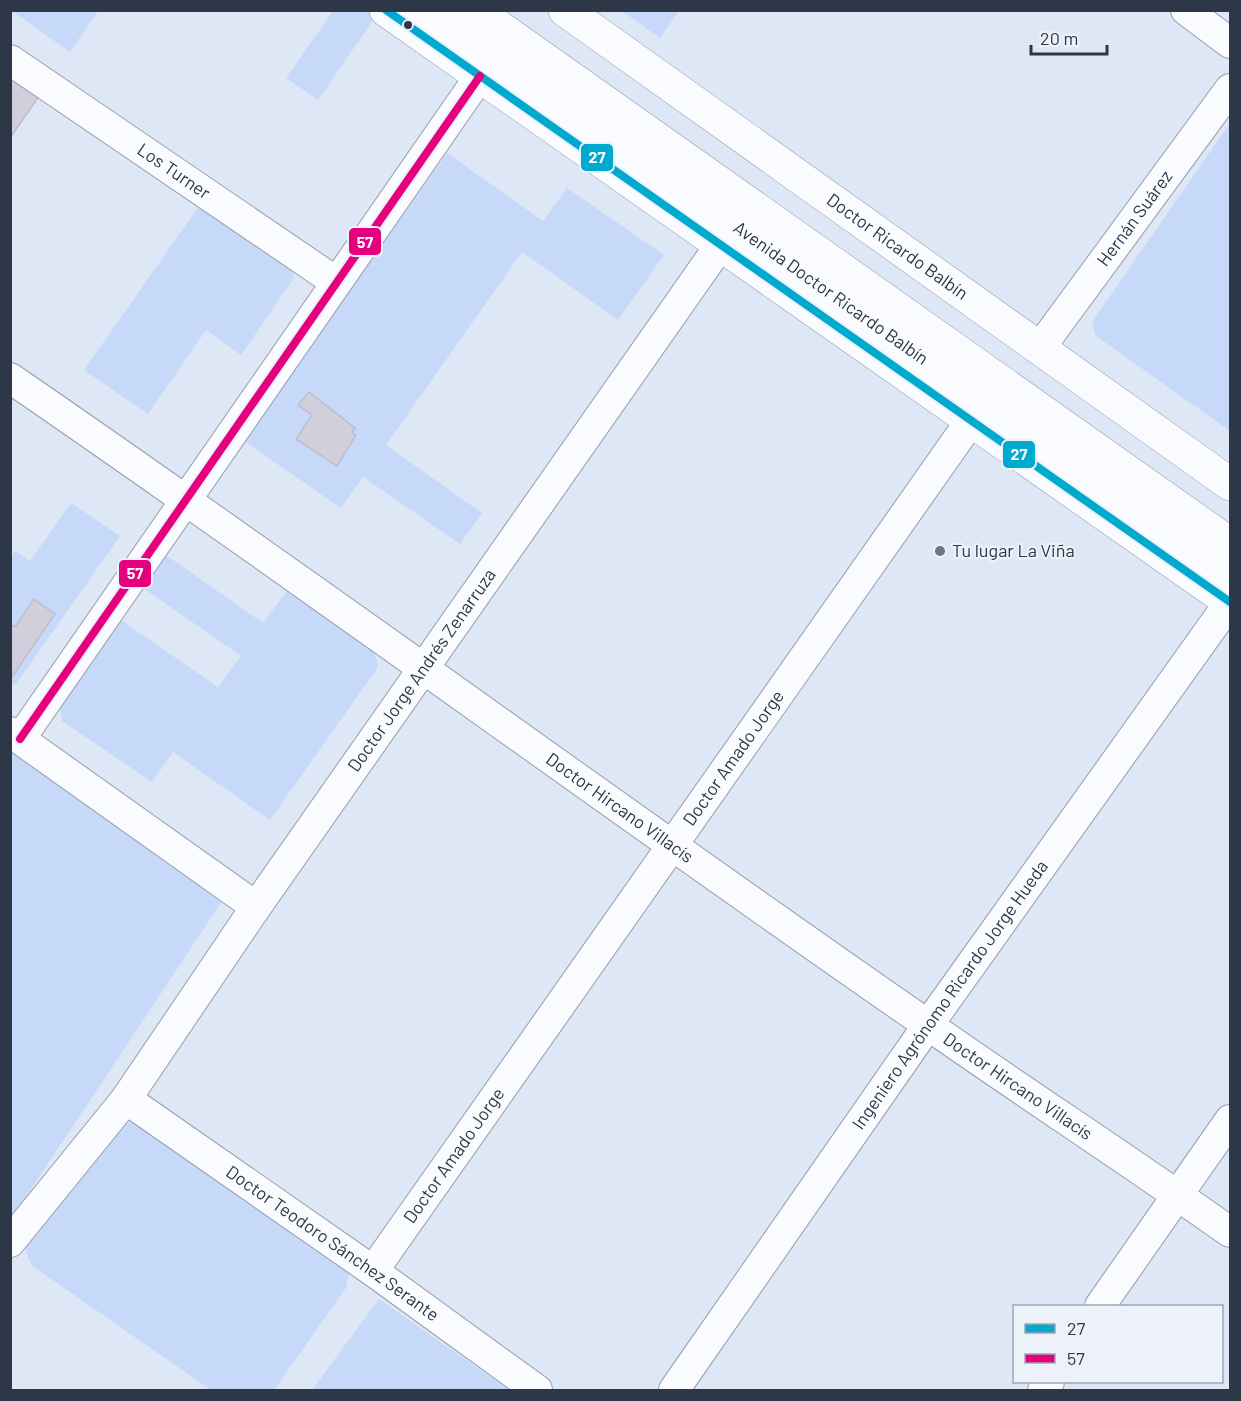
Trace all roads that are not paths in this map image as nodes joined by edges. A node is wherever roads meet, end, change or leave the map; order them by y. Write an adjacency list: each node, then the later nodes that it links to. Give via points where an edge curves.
1 (386, 10): 8 (main road)
2 (431, 10): 18 (main road, Avenida Doctor Ricardo Balbín)
3 (475, 10): 17 (main road, Avenida Doctor Ricardo Balbín)
4 (565, 10): 12 (main road, Doctor Ricardo Balbín)
5 (1185, 10): 6 (street)
6 (1230, 43)
7 (10, 60): 11 (street, Los Turner)
8 (480, 76): 10 (main road); 11 (street)
9 (1230, 88): 12 (street, Hernán Suárez)
10 (721, 244): 14 (main road); 20 (street, Doctor Jorge Andrés Zenarruza)
11 (336, 282): 16 (street)
12 (1039, 349): 15 (main road, Doctor Ricardo Balbín)
13 (10, 378): 16 (street, Doctor Hircano Villacís)
14 (970, 422): 19 (main road); 22 (street, Doctor Amado Jorge)
15 (1230, 484)
16 (187, 499): 20 (street, Doctor Hircano Villacís); 21 (street)
17 (1230, 544)
18 (1230, 576)
19 (1230, 602): 24 (street, Ingeniero Agrónomo Ricardo Jorge Hueda)
20 (422, 668): 22 (street, Doctor Hircano Villacís); 23 (street, Doctor Jorge Andrés Zenarruza)
21 (15, 736): 23 (street)
22 (673, 844): 24 (street, Doctor Hircano Villacís); 30 (street, Doctor Amado Jorge)
23 (256, 907): 25 (street, Doctor Jorge Andrés Zenarruza)
24 (927, 1025): 27 (street, Doctor Hircano Villacís); 33 (street, Ingeniero Agrónomo Ricardo Jorge Hueda)
25 (126, 1099): 29 (street, Doctor Jorge Andrés Zenarruza); 30 (street, Doctor Teodoro Sánchez Serante)
26 (1230, 1120): 27 (street)
27 (1177, 1194): 28 (street, Doctor Hircano Villacís); 31 (street)
28 (1230, 1232)
29 (10, 1242)
30 (373, 1271): 32 (street, Doctor Teodoro Sánchez Serante)
31 (1101, 1305)
32 (537, 1390)
33 (674, 1390)

